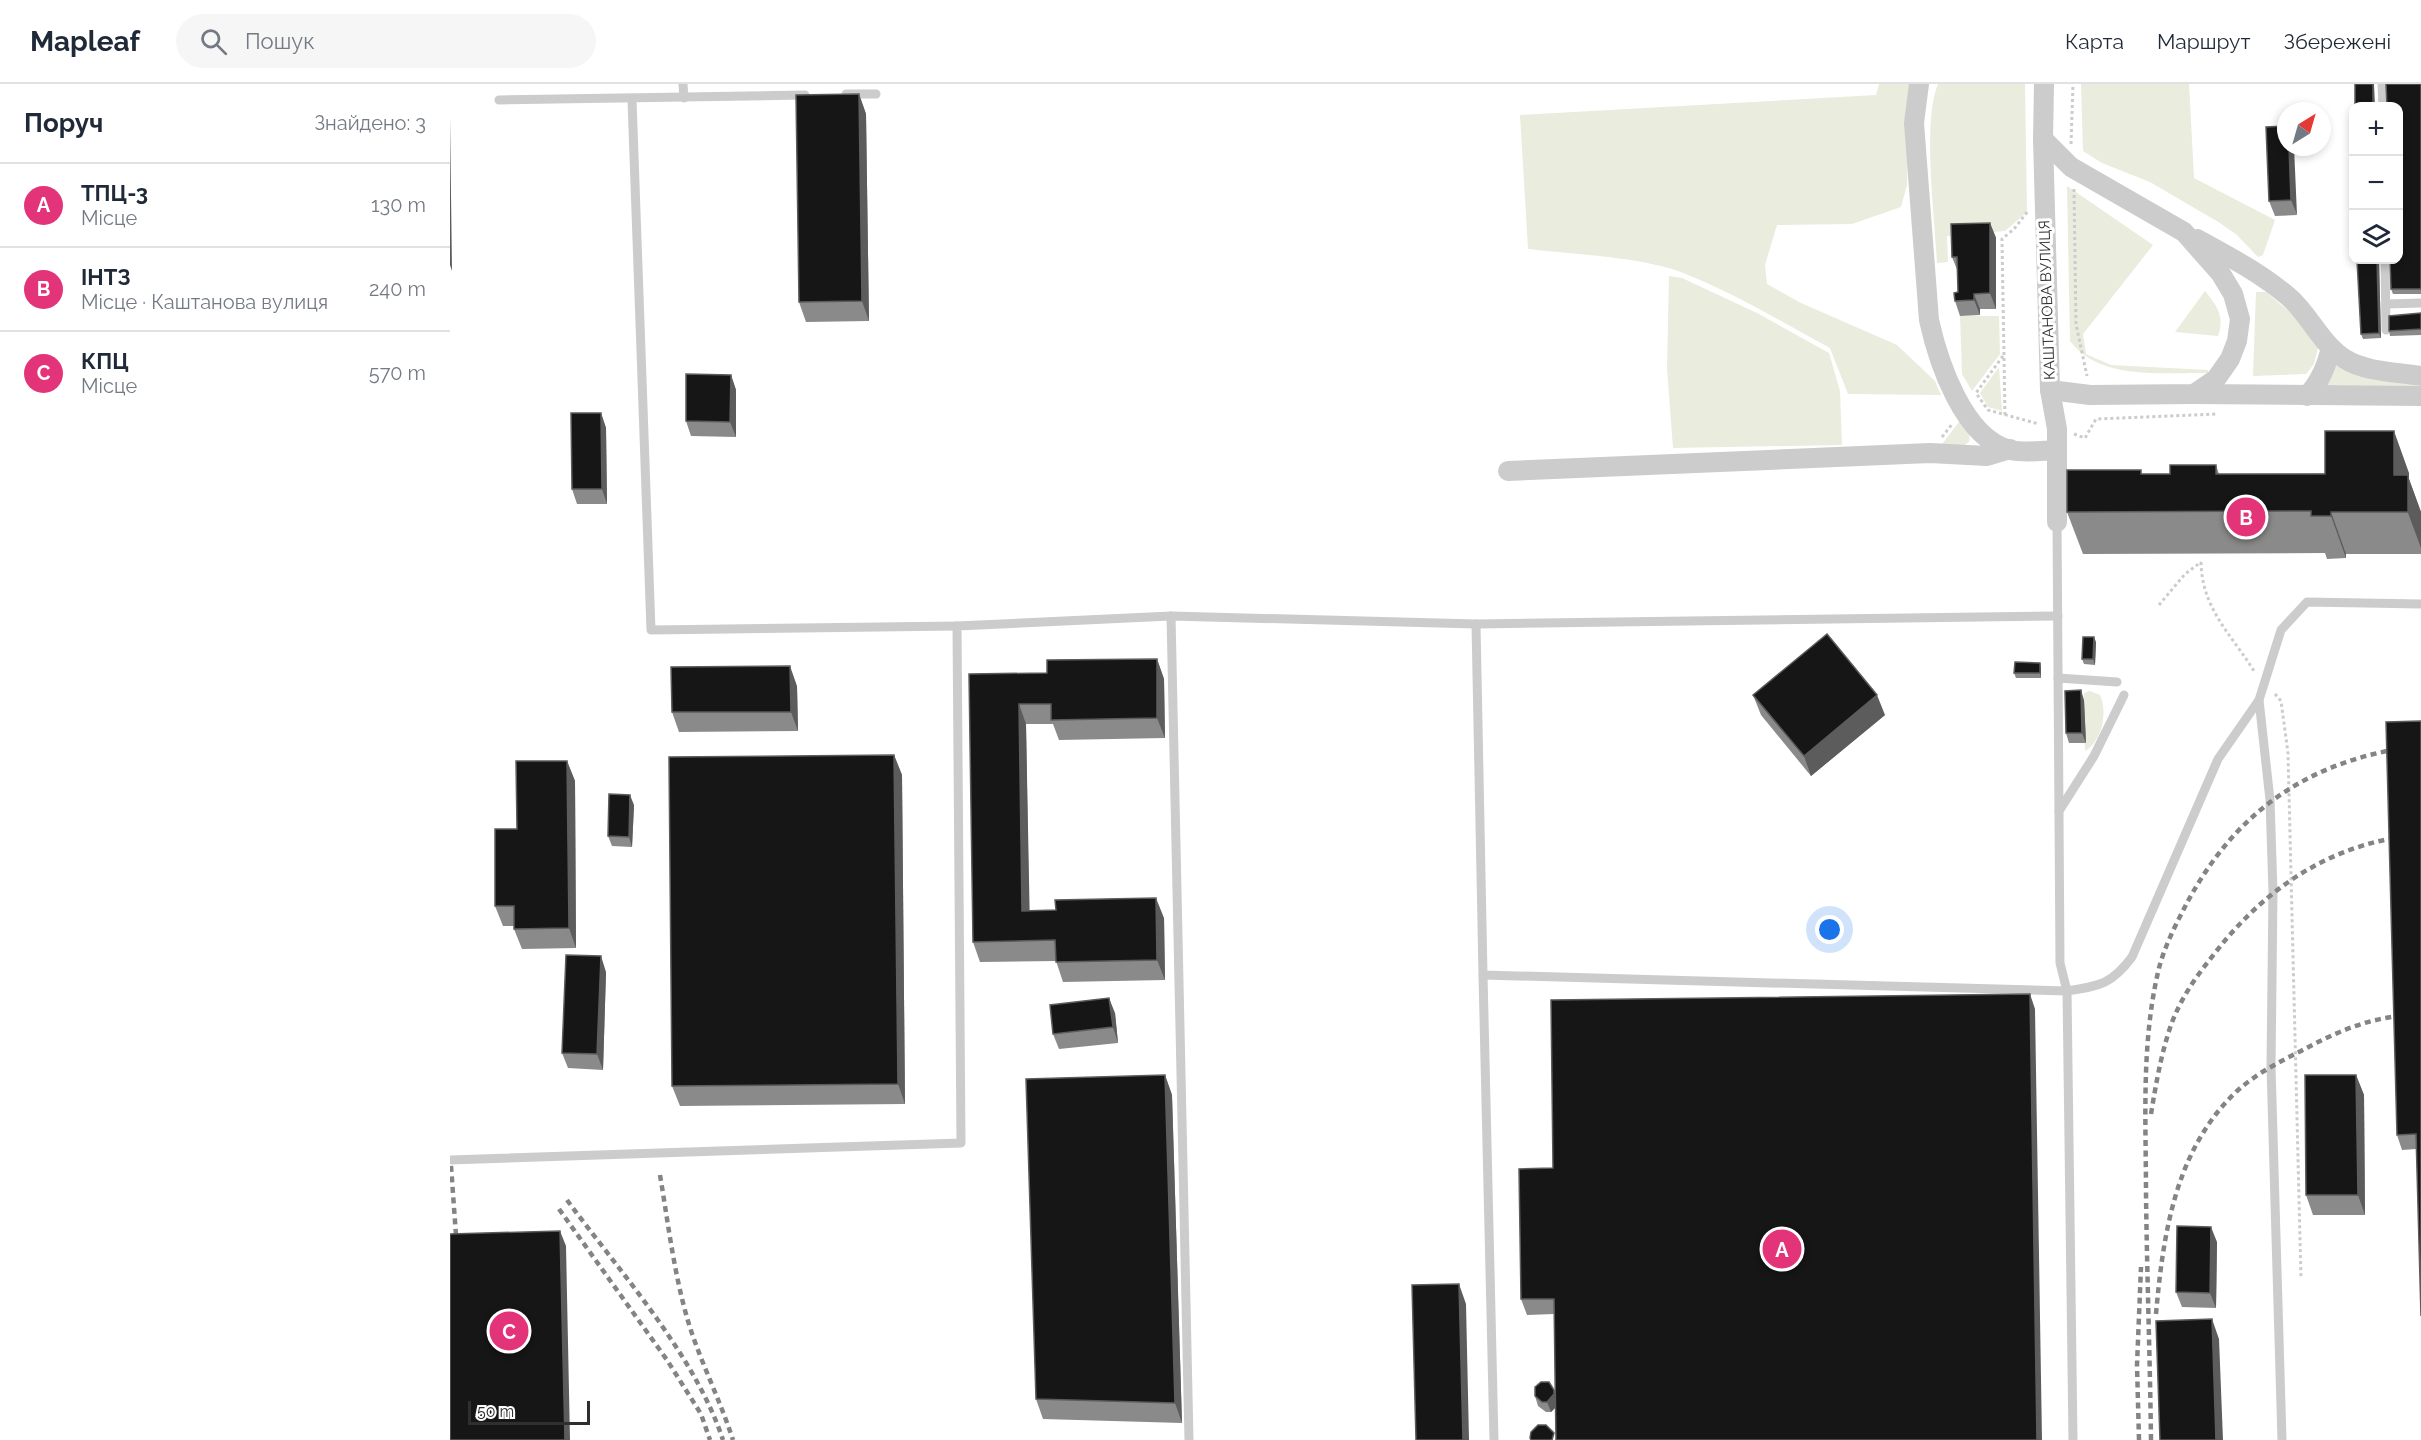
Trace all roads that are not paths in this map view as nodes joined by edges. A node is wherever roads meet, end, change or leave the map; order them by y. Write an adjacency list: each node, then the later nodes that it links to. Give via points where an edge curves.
1 (683, 84): 8 (lane)
2 (1919, 84): 24 (street, via 1914,123 1929,320 1935,349 1950,384 1976,427)
3 (2044, 84): 12 (street, КАШТАНОВА ВУЛИЦЯ)
4 (2382, 84): 11 (lane)
5 (840, 94): 6 (lane)
6 (876, 94)
7 (816, 95): 8 (lane)
8 (684, 99): 10 (lane)
9 (499, 100): 10 (lane)
10 (632, 100): 32 (lane, via 651,630)
11 (2383, 102)
12 (2043, 139): 13 (street, via 2071,167); 20 (street, КАШТАНОВА ВУЛИЦЯ)
13 (2184, 232): 18 (street, via 2260,274 2292,299); 21 (street, via 2221,274 2233,294 2240,319 2230,358 2216,379)
14 (2385, 264): 16 (lane)
15 (2421, 303): 16 (lane)
16 (2386, 304): 17 (lane)
17 (2386, 330)
18 (2331, 348): 19 (street, via 2346,360); 22 (street, via 2321,376)
19 (2421, 376)
20 (2050, 390): 21 (street, КАШТАНОВА ВУЛИЦЯ); 25 (street)
21 (2194, 394): 22 (street, КАШТАНОВА ВУЛИЦЯ)
22 (2307, 396): 23 (street, КАШТАНОВА ВУЛИЦЯ)
23 (2421, 396)
24 (2010, 450): 25 (street); 26 (street, via 1987,456 1930,453)
25 (2057, 450): 27 (street)
26 (1508, 471)
27 (2057, 522): 30 (lane)
28 (2421, 604): 36 (lane, via 2307,602 2281,630)
29 (1171, 616): 31 (lane); 32 (lane); 41 (lane)
30 (2058, 616): 31 (lane); 33 (lane)
31 (1476, 624): 38 (lane)
32 (957, 626): 40 (lane, via 961,1143)
33 (2058, 678): 34 (lane); 37 (lane)
34 (2117, 682)
35 (2124, 695): 37 (lane, via 2094,756)
36 (2259, 700): 39 (lane, via 2218,759 2132,957 2119,974 2103,985); 44 (lane, via 2271,812 2271,1067)
37 (2059, 811): 39 (lane, via 2060,963)
38 (1483, 975): 39 (lane); 42 (lane)
39 (2067, 991): 43 (lane)
40 (450, 1160)
41 (1189, 1440)
42 (1494, 1440)
43 (2073, 1440)
44 (2282, 1440)

